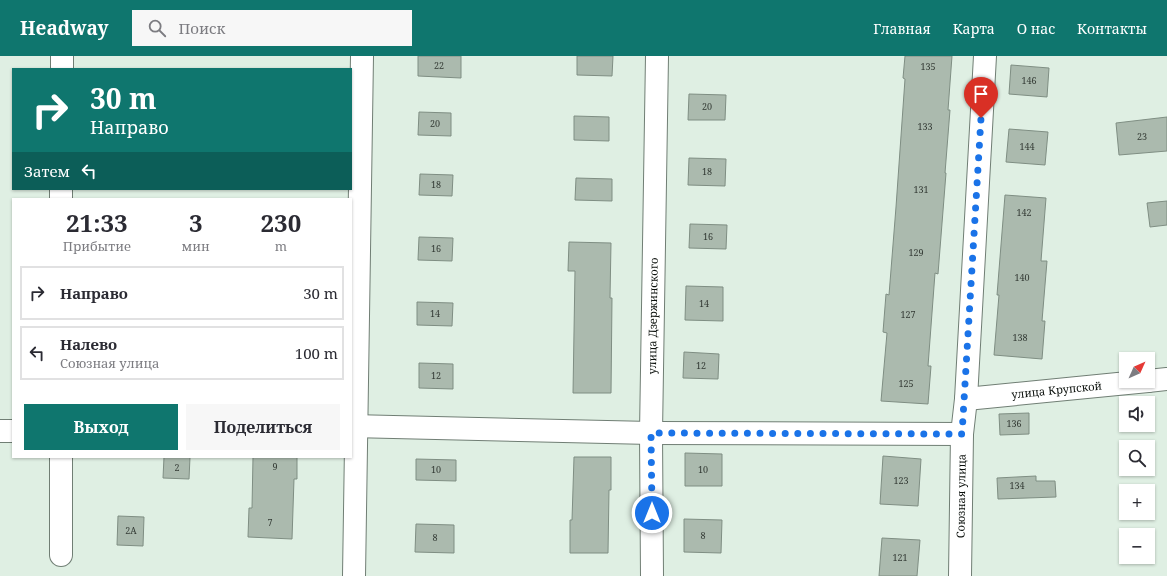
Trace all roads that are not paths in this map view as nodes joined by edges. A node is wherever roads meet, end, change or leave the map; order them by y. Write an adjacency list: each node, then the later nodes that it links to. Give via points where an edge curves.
1 (62, 56): 5 (street)
2 (362, 56): 10 (street)
3 (657, 56): 13 (street, улица Дзержинского)
4 (985, 56): 9 (street, Союзная улица)
5 (62, 68)
6 (1167, 379): 7 (street, улица Крупской)
7 (1155, 380)
8 (1119, 384): 9 (street, улица Крупской)
9 (966, 399): 14 (street, Союзная улица)
10 (353, 426): 13 (street); 17 (street)
11 (0, 431): 12 (street)
12 (12, 431)
13 (651, 433): 14 (street); 18 (street, улица Дзержинского)
14 (962, 434): 19 (street, Союзная улица)
15 (61, 458): 16 (street)
16 (61, 555)
17 (354, 576)
18 (652, 576)
19 (960, 576)

